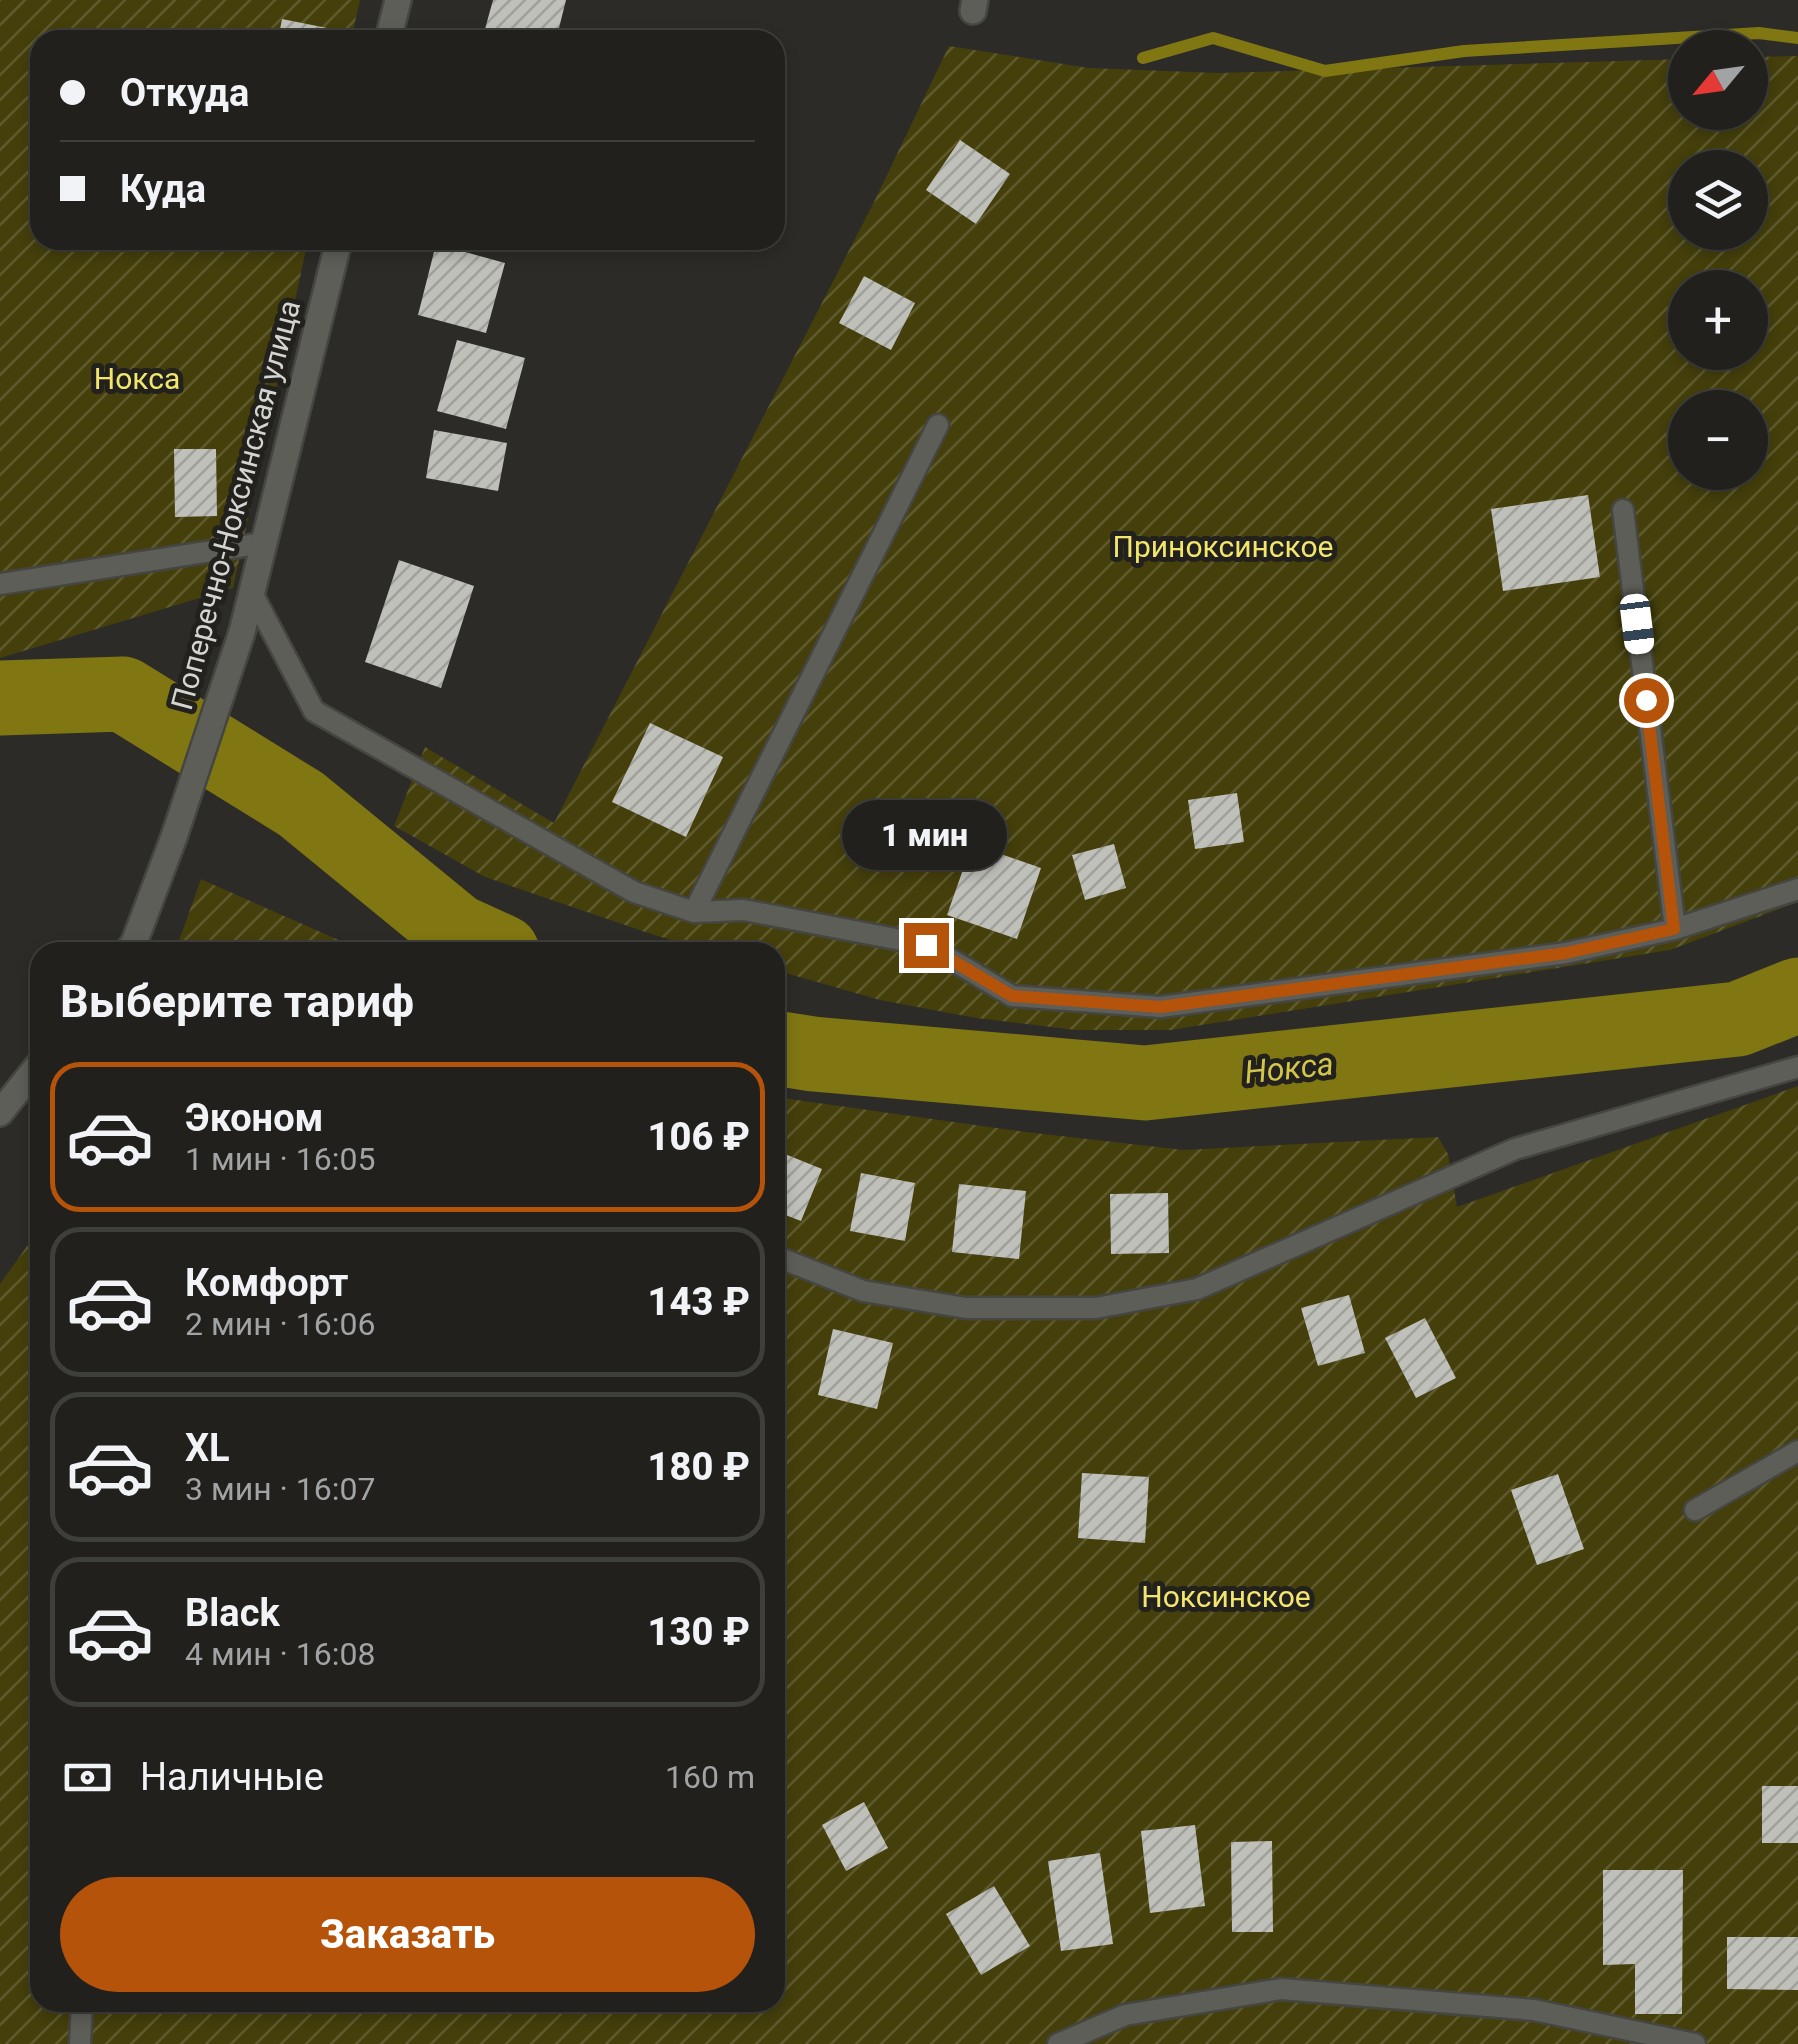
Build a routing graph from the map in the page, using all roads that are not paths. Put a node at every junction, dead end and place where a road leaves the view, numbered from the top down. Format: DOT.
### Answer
graph roads {
  1 [pos="398,0"];
  2 [pos="390,30"];
  3 [pos="337,250"];
  4 [pos="938,425"];
  5 [pos="1623,510"];
  6 [pos="264,543"];
  7 [pos="0,584"];
  8 [pos="252,593"];
  9 [pos="1798,889"];
  10 [pos="694,912"];
  11 [pos="1674,929"];
  12 [pos="137,942"];
  13 [pos="1798,1067"];
  14 [pos="30,1076"];
  15 [pos="0,1113"];
  16 [pos="785,1260"];
  17 [pos="1798,1452"];
  18 [pos="1695,1510"];
  19 [pos="82,2012"];
  20 [pos="80,2044"];
  21 [pos="1058,2044"];
  22 [pos="1695,2044"];
  1 -- 2 [label="street"];
  3 -- 6 [label="street, Поперечно-Ноксинская улица"];
  4 -- 10 [label="lane"];
  5 -- 11 [label="lane"];
  6 -- 7 [label="lane"];
  6 -- 8 [label="street, Поперечно-Ноксинская улица"];
  8 -- 10 [label="lane"];
  8 -- 12 [label="street, Поперечно-Ноксинская улица"];
  9 -- 11 [label="lane"];
  10 -- 11 [label="lane"];
  13 -- 16 [label="lane"];
  14 -- 15 [label="street"];
  17 -- 18 [label="lane"];
  19 -- 20 [label="lane"];
  21 -- 22 [label="lane"];
}
